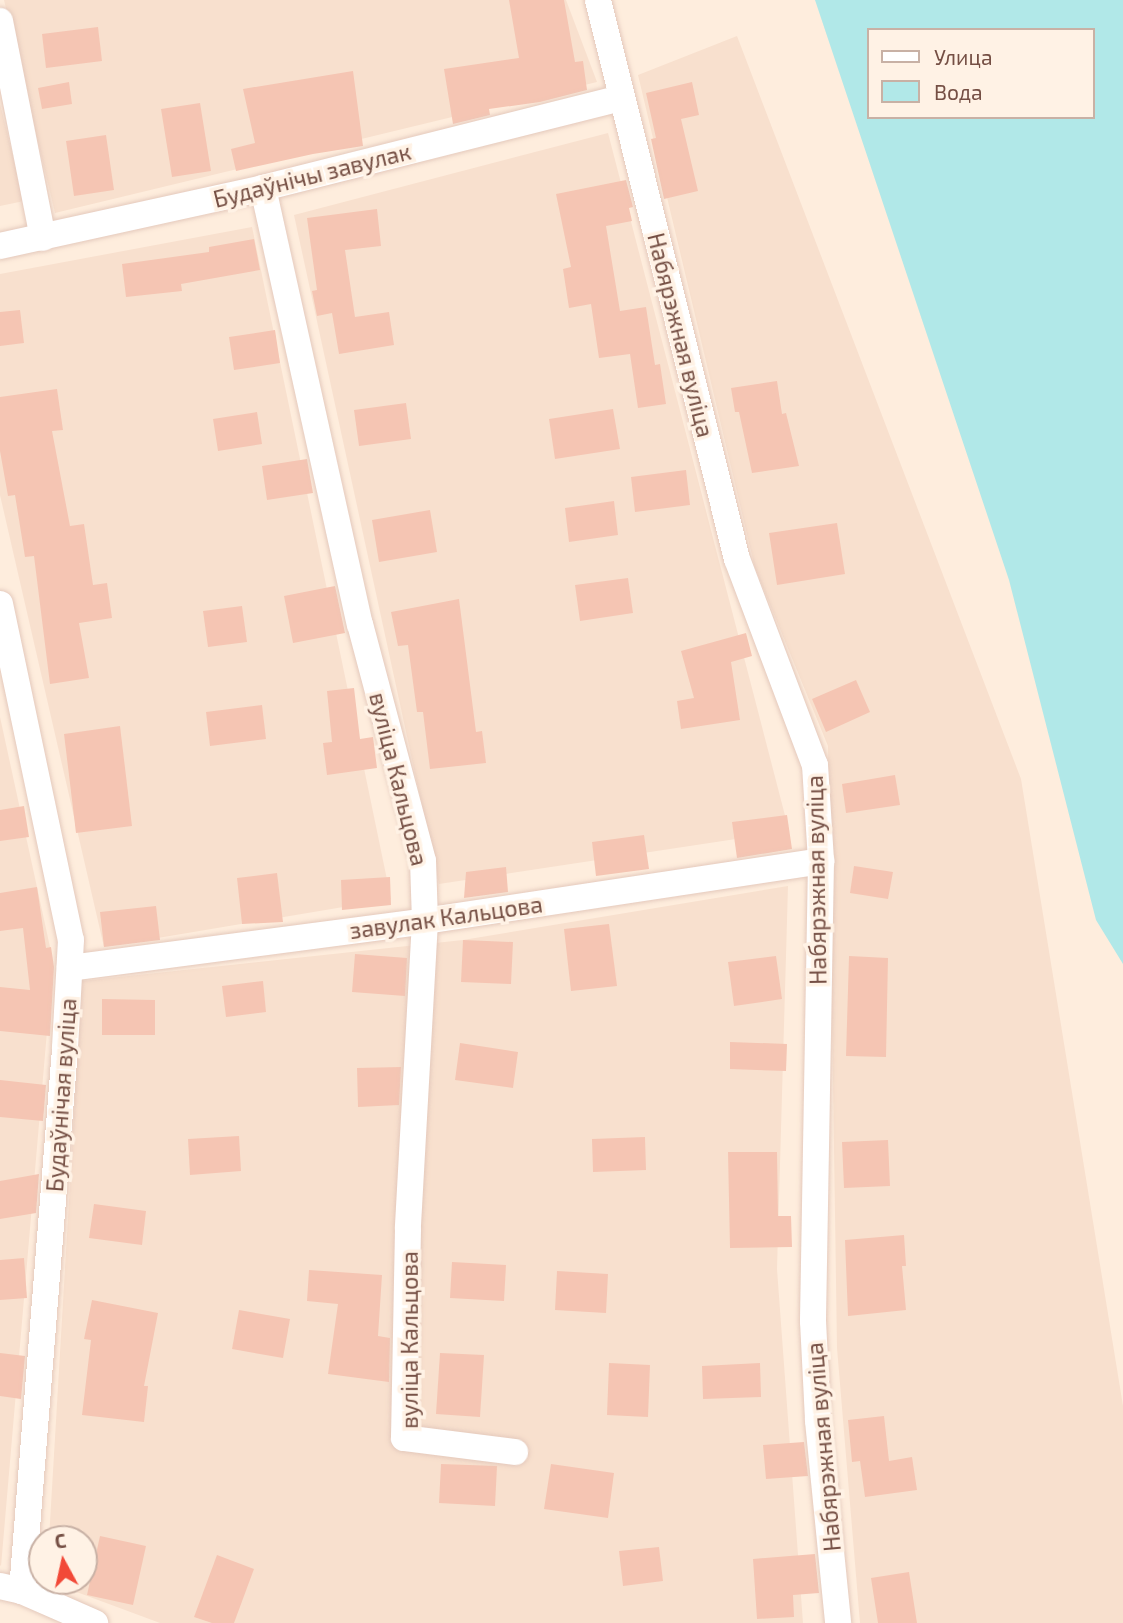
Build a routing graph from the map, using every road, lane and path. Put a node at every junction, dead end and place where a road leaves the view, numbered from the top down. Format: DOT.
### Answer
graph roads {
  1 [pos="598,0"];
  2 [pos="0,21"];
  3 [pos="622,98"];
  4 [pos="263,188"];
  5 [pos="43,238"];
  6 [pos="0,246"];
  7 [pos="0,604"];
  8 [pos="821,861"];
  9 [pos="425,921"];
  10 [pos="70,968"];
  11 [pos="515,1452"];
  12 [pos="11,1589"];
  13 [pos="95,1623"];
  14 [pos="838,1623"];
  1 -- 3 [label="street, Набярэжная вуліца"];
  2 -- 5 [label="street"];
  3 -- 4 [label="street, Будаўнічы завулак"];
  3 -- 8 [label="street, Набярэжная вуліца"];
  4 -- 5 [label="street, Будаўнічы завулак"];
  4 -- 9 [label="street, вуліца Кальцова"];
  5 -- 6 [label="street, Будаўнічы завулак"];
  7 -- 10 [label="street, Будаўнічая вуліца"];
  8 -- 9 [label="street, завулак Кальцова"];
  8 -- 14 [label="street, Набярэжная вуліца"];
  9 -- 10 [label="street, завулак Кальцова"];
  9 -- 11 [label="street, вуліца Кальцова"];
  10 -- 12 [label="street, Будаўнічая вуліца"];
  12 -- 13 [label="street"];
}
